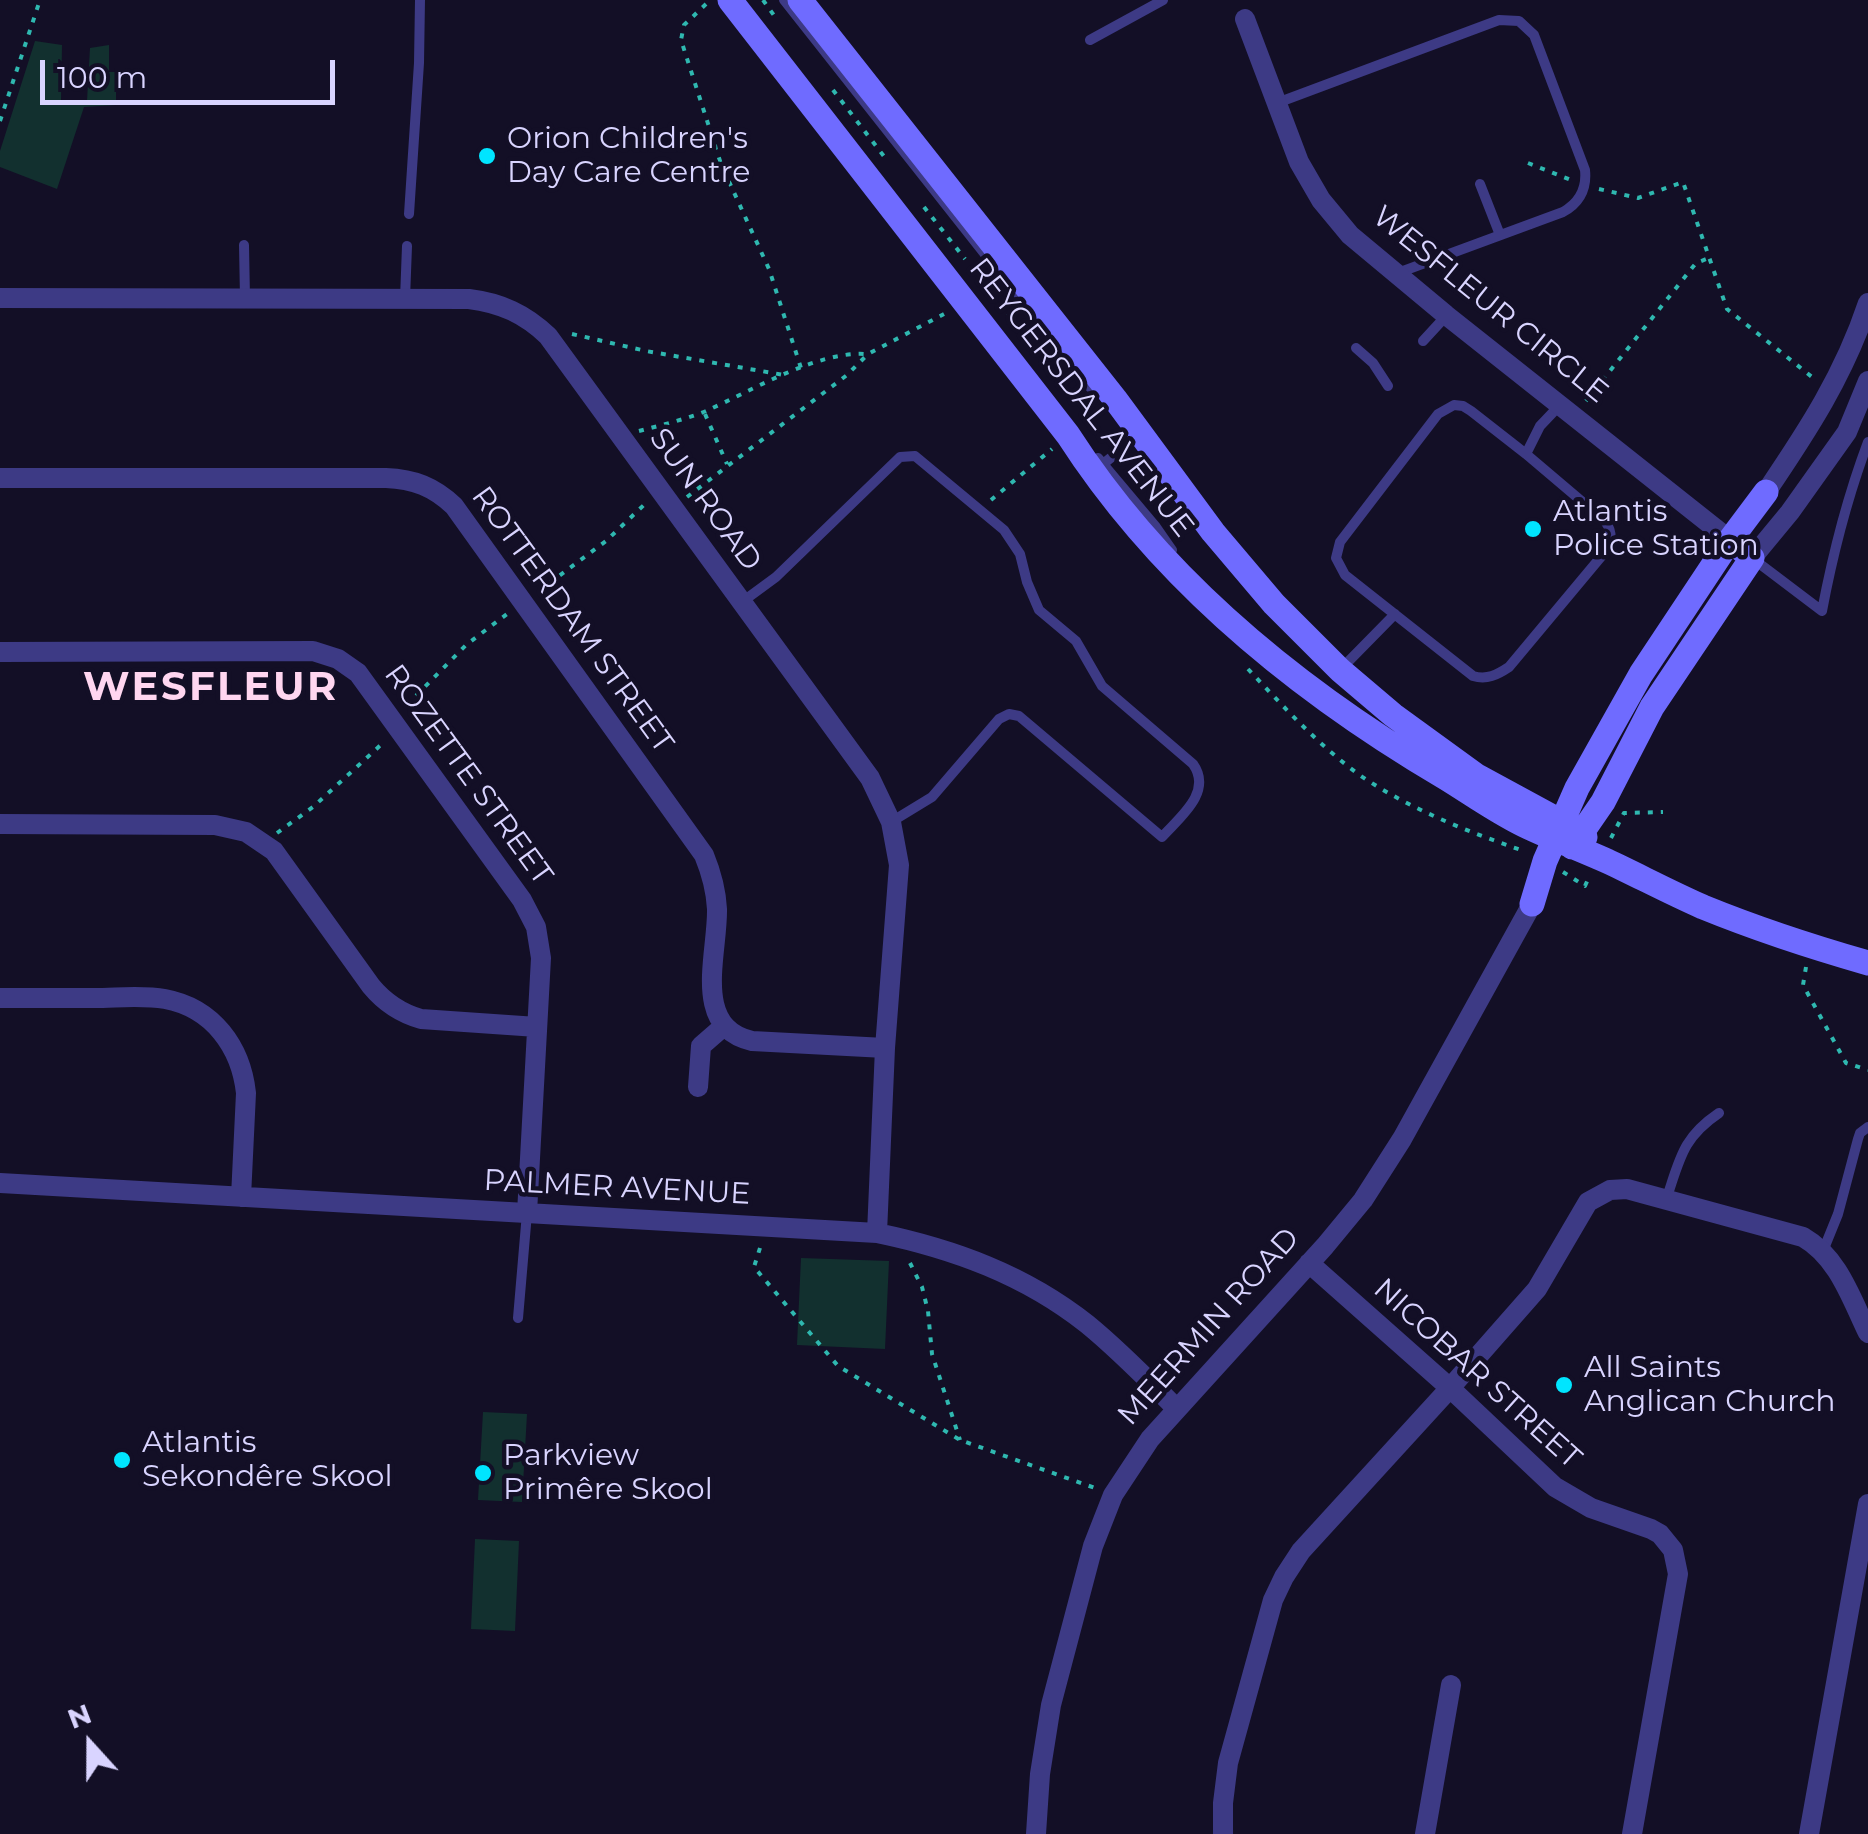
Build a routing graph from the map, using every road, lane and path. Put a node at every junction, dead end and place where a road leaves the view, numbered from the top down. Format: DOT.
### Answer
graph roads {
  1 [pos="40,0"];
  2 [pos="420,0"];
  3 [pos="741,0"];
  4 [pos="763,0"];
  5 [pos="784,0"];
  6 [pos="800,0"];
  7 [pos="1163,0"];
  8 [pos="718,2"];
  9 [pos="1241,6"];
  10 [pos="778,21"];
  11 [pos="1090,40"];
  12 [pos="832,90"];
  13 [pos="1276,104"];
  14 [pos="0,122"];
  15 [pos="886,159"];
  16 [pos="1528,163"];
  17 [pos="1480,184"];
  18 [pos="1585,185"];
  19 [pos="924,207"];
  20 [pos="409,214"];
  21 [pos="1500,235"];
  22 [pos="244,245"];
  23 [pos="407,246"];
  24 [pos="1710,257"];
  25 [pos="965,259"];
  26 [pos="1396,274"];
  27 [pos="0,298"];
  28 [pos="245,299"];
  29 [pos="405,299"];
  30 [pos="1000,303"];
  31 [pos="1868,303"];
  32 [pos="944,314"];
  33 [pos="1446,315"];
  34 [pos="574,334"];
  35 [pos="1424,341"];
  36 [pos="1033,346"];
  37 [pos="1356,348"];
  38 [pos="868,354"];
  39 [pos="1025,359"];
  40 [pos="801,368"];
  41 [pos="784,374"];
  42 [pos="1036,374"];
  43 [pos="1812,377"];
  44 [pos="1868,381"];
  45 [pos="1388,386"];
  46 [pos="1083,410"];
  47 [pos="1567,410"];
  48 [pos="704,412"];
  49 [pos="1090,418"];
  50 [pos="639,432"];
  51 [pos="1134,440"];
  52 [pos="1868,442"];
  53 [pos="1052,448"];
  54 [pos="1526,454"];
  55 [pos="727,464"];
  56 [pos="1103,464"];
  57 [pos="0,478"];
  58 [pos="1766,492"];
  59 [pos="686,497"];
  60 [pos="651,499"];
  61 [pos="980,510"];
  62 [pos="1214,532"];
  63 [pos="1730,540"];
  64 [pos="1752,558"];
  65 [pos="523,602"];
  66 [pos="742,602"];
  67 [pos="1208,602"];
  68 [pos="1394,614"];
  69 [pos="0,652"];
  70 [pos="1340,670"];
  71 [pos="393,720"];
  72 [pos="1663,812"];
  73 [pos="1624,813"];
  74 [pos="891,822"];
  75 [pos="0,824"];
  76 [pos="1568,835"];
  77 [pos="264,842"];
  78 [pos="1532,904"];
  79 [pos="1809,946"];
  80 [pos="1868,963"];
  81 [pos="0,998"];
  82 [pos="537,1026"];
  83 [pos="724,1026"];
  84 [pos="885,1048"];
  85 [pos="1868,1070"];
  86 [pos="698,1087"];
  87 [pos="1719,1113"];
  88 [pos="1868,1127"];
  89 [pos="0,1183"];
  90 [pos="241,1196"];
  91 [pos="1666,1200"];
  92 [pos="527,1213"];
  93 [pos="766,1227"];
  94 [pos="877,1233"];
  95 [pos="915,1241"];
  96 [pos="1823,1250"];
  97 [pos="1308,1263"];
  98 [pos="518,1318"];
  99 [pos="1868,1333"];
  100 [pos="1450,1388"];
  101 [pos="1177,1408"];
  102 [pos="960,1440"];
  103 [pos="1113,1495"];
  104 [pos="1868,1504"];
  105 [pos="1451,1686"];
  106 [pos="1036,1834"];
  107 [pos="1223,1834"];
  108 [pos="1425,1834"];
  109 [pos="1632,1834"];
  110 [pos="1808,1834"];
  1 -- 14 [label="path"];
  2 -- 20 [label="lane"];
  3 -- 39 [label="lane"];
  4 -- 10 [label="path"];
  5 -- 51 [label="lane"];
  6 -- 62 [label="main road, REYGERSDAL AVENUE"];
  7 -- 11 [label="lane"];
  8 -- 40 [label="path"];
  8 -- 67 [label="main road, REYGERSDAL AVENUE"];
  9 -- 13 [label="street, WESFLEUR CIRCLE"];
  12 -- 15 [label="path"];
  13 -- 18 [label="lane"];
  13 -- 26 [label="street, WESFLEUR CIRCLE"];
  16 -- 18 [label="path"];
  17 -- 21 [label="lane"];
  18 -- 21 [label="lane"];
  18 -- 24 [label="path"];
  19 -- 25 [label="path"];
  21 -- 26 [label="lane"];
  22 -- 28 [label="lane"];
  23 -- 29 [label="lane"];
  24 -- 43 [label="path"];
  24 -- 47 [label="path"];
  26 -- 33 [label="street, WESFLEUR CIRCLE"];
  27 -- 28 [label="street, SUN ROAD"];
  28 -- 29 [label="street, SUN ROAD"];
  29 -- 66 [label="street, SUN ROAD"];
  30 -- 36 [label="path"];
  31 -- 58 [label="street"];
  32 -- 38 [label="path"];
  33 -- 35 [label="lane"];
  33 -- 47 [label="street, WESFLEUR CIRCLE"];
  34 -- 41 [label="path"];
  37 -- 45 [label="lane"];
  38 -- 40 [label="path"];
  38 -- 55 [label="path"];
  40 -- 41 [label="path"];
  41 -- 48 [label="path"];
  42 -- 56 [label="lane"];
  44 -- 64 [label="street"];
  46 -- 49 [label="path"];
  47 -- 54 [label="lane"];
  47 -- 63 [label="street, WESFLEUR CIRCLE"];
  48 -- 50 [label="path"];
  48 -- 55 [label="path"];
  51 -- 56 [label="lane"];
  51 -- 62 [label="lane"];
  52 -- 64 [label="lane, WESFLEUR CIRCLE"];
  53 -- 61 [label="path"];
  54 -- 68 [label="lane"];
  54 -- 68 [label="lane"];
  55 -- 59 [label="path"];
  56 -- 67 [label="lane"];
  57 -- 65 [label="street, ROTTERDAM STREET"];
  58 -- 63 [label="main road"];
  60 -- 65 [label="path"];
  61 -- 66 [label="lane"];
  61 -- 74 [label="lane"];
  62 -- 70 [label="main road, REYGERSDAL AVENUE"];
  63 -- 64 [label="main road, WESFLEUR CIRCLE"];
  63 -- 76 [label="main road"];
  64 -- 76 [label="main road"];
  65 -- 71 [label="path"];
  65 -- 83 [label="street, ROTTERDAM STREET"];
  66 -- 74 [label="street, SUN ROAD"];
  67 -- 76 [label="main road, REYGERSDAL AVENUE"];
  68 -- 70 [label="lane"];
  69 -- 71 [label="street, ROZETTE STREET"];
  70 -- 76 [label="main road, REYGERSDAL AVENUE"];
  71 -- 77 [label="path"];
  71 -- 82 [label="street, ROZETTE STREET"];
  72 -- 73 [label="path"];
  74 -- 84 [label="street, SUN ROAD"];
  75 -- 77 [label="street"];
  76 -- 78 [label="main road, MEERMIN ROAD"];
  76 -- 79 [label="main road, REYGERSDAL AVENUE"];
  77 -- 82 [label="street"];
  78 -- 97 [label="street, MEERMIN ROAD"];
  79 -- 80 [label="main road, REYGERSDAL AVENUE"];
  79 -- 85 [label="path"];
  81 -- 90 [label="street"];
  82 -- 92 [label="street, ROZETTE STREET"];
  83 -- 84 [label="street"];
  83 -- 86 [label="street"];
  84 -- 94 [label="street, SUN ROAD"];
  87 -- 91 [label="lane"];
  88 -- 96 [label="lane"];
  89 -- 90 [label="street, PALMER AVENUE"];
  90 -- 92 [label="street, PALMER AVENUE"];
  91 -- 96 [label="street"];
  91 -- 100 [label="street"];
  92 -- 93 [label="street, PALMER AVENUE"];
  92 -- 98 [label="lane"];
  93 -- 94 [label="street, PALMER AVENUE"];
  93 -- 102 [label="path"];
  94 -- 95 [label="street, PALMER AVENUE"];
  95 -- 101 [label="street, PALMER AVENUE"];
  95 -- 102 [label="path"];
  96 -- 99 [label="street"];
  97 -- 100 [label="street, NICOBAR STREET"];
  97 -- 101 [label="street, MEERMIN ROAD"];
  100 -- 107 [label="street"];
  100 -- 109 [label="street, NICOBAR STREET"];
  101 -- 103 [label="street, MEERMIN ROAD"];
  102 -- 103 [label="path"];
  103 -- 106 [label="street, MEERMIN ROAD"];
  104 -- 110 [label="street"];
  105 -- 108 [label="street"];
}
